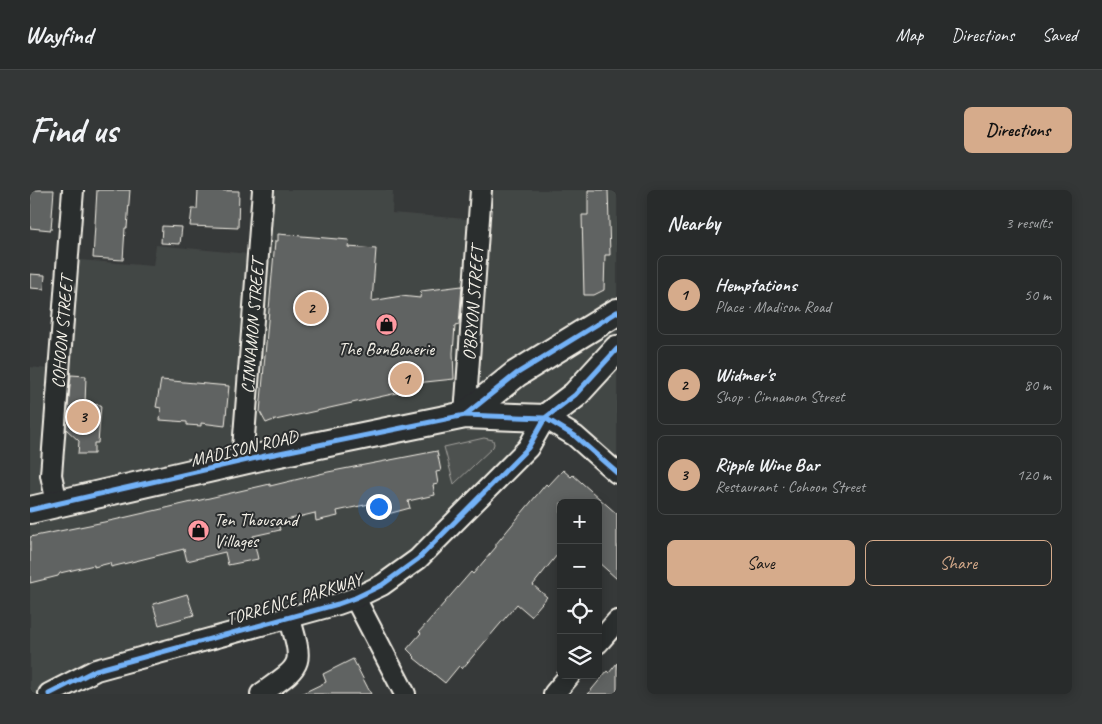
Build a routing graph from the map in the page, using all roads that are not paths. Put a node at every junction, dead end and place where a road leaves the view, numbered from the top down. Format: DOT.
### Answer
graph roads {
  1 [pos="73,190"];
  2 [pos="263,190"];
  3 [pos="481,190"];
  4 [pos="617,312"];
  5 [pos="617,349"];
  6 [pos="465,415"];
  7 [pos="545,418"];
  8 [pos="242,462"];
  9 [pos="617,473"];
  10 [pos="57,503"];
  11 [pos="30,510"];
  12 [pos="355,598"];
  13 [pos="289,616"];
  14 [pos="617,621"];
  15 [pos="602,638"];
  16 [pos="567,679"];
  17 [pos="48,694"];
  18 [pos="261,694"];
  19 [pos="405,694"];
  20 [pos="554,694"];
  1 -- 10 [label="street, COHOON STREET"];
  2 -- 8 [label="street, CINNAMON STREET"];
  3 -- 6 [label="street, O’BRYON STREET"];
  4 -- 6 [label="main road, MADISON ROAD"];
  5 -- 7 [label="main road"];
  6 -- 7 [label="main road, MADISON ROAD"];
  6 -- 8 [label="main road, MADISON ROAD"];
  7 -- 9 [label="street"];
  7 -- 12 [label="street, TORRENCE PARKWAY"];
  8 -- 10 [label="main road, MADISON ROAD"];
  10 -- 11 [label="main road, MADISON ROAD"];
  12 -- 13 [label="street, TORRENCE PARKWAY"];
  12 -- 19 [label="street"];
  13 -- 17 [label="street, TORRENCE PARKWAY"];
  13 -- 18 [label="street"];
  14 -- 15 [label="street"];
  16 -- 20 [label="street"];
}
